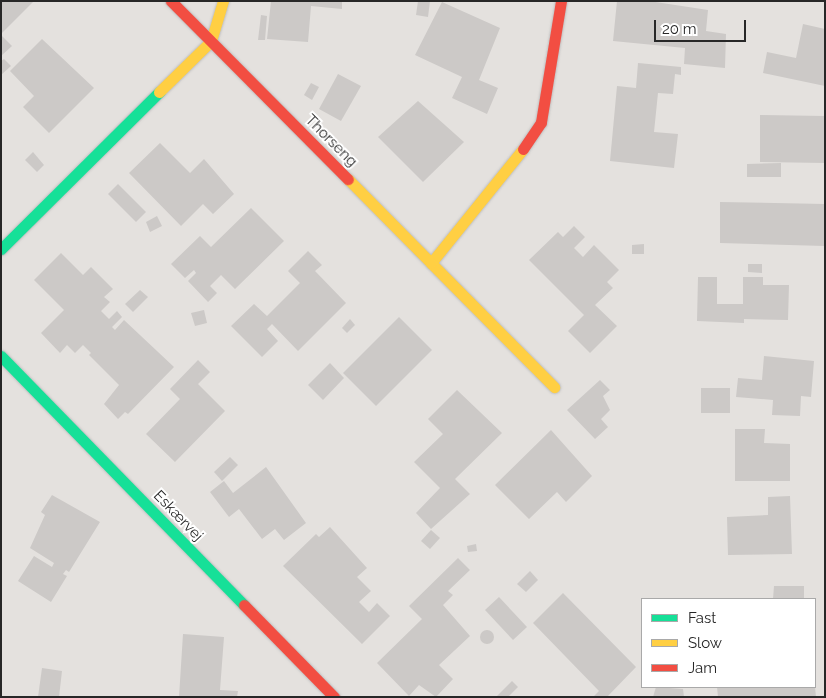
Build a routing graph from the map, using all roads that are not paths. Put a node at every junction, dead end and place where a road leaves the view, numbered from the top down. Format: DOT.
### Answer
graph roads {
  1 [pos="171,1"];
  2 [pos="223,1"];
  3 [pos="561,1"];
  4 [pos="211,41"];
  5 [pos="1,249"];
  6 [pos="431,263"];
  7 [pos="1,356"];
  8 [pos="554,388"];
  9 [pos="334,697"];
  1 -- 4 [label="street, Thorseng"];
  2 -- 4 [label="street"];
  3 -- 6 [label="street"];
  4 -- 5 [label="street"];
  4 -- 6 [label="street, Thorseng"];
  6 -- 8 [label="street, Thorseng"];
  7 -- 9 [label="street, Eskærvej"];
}
